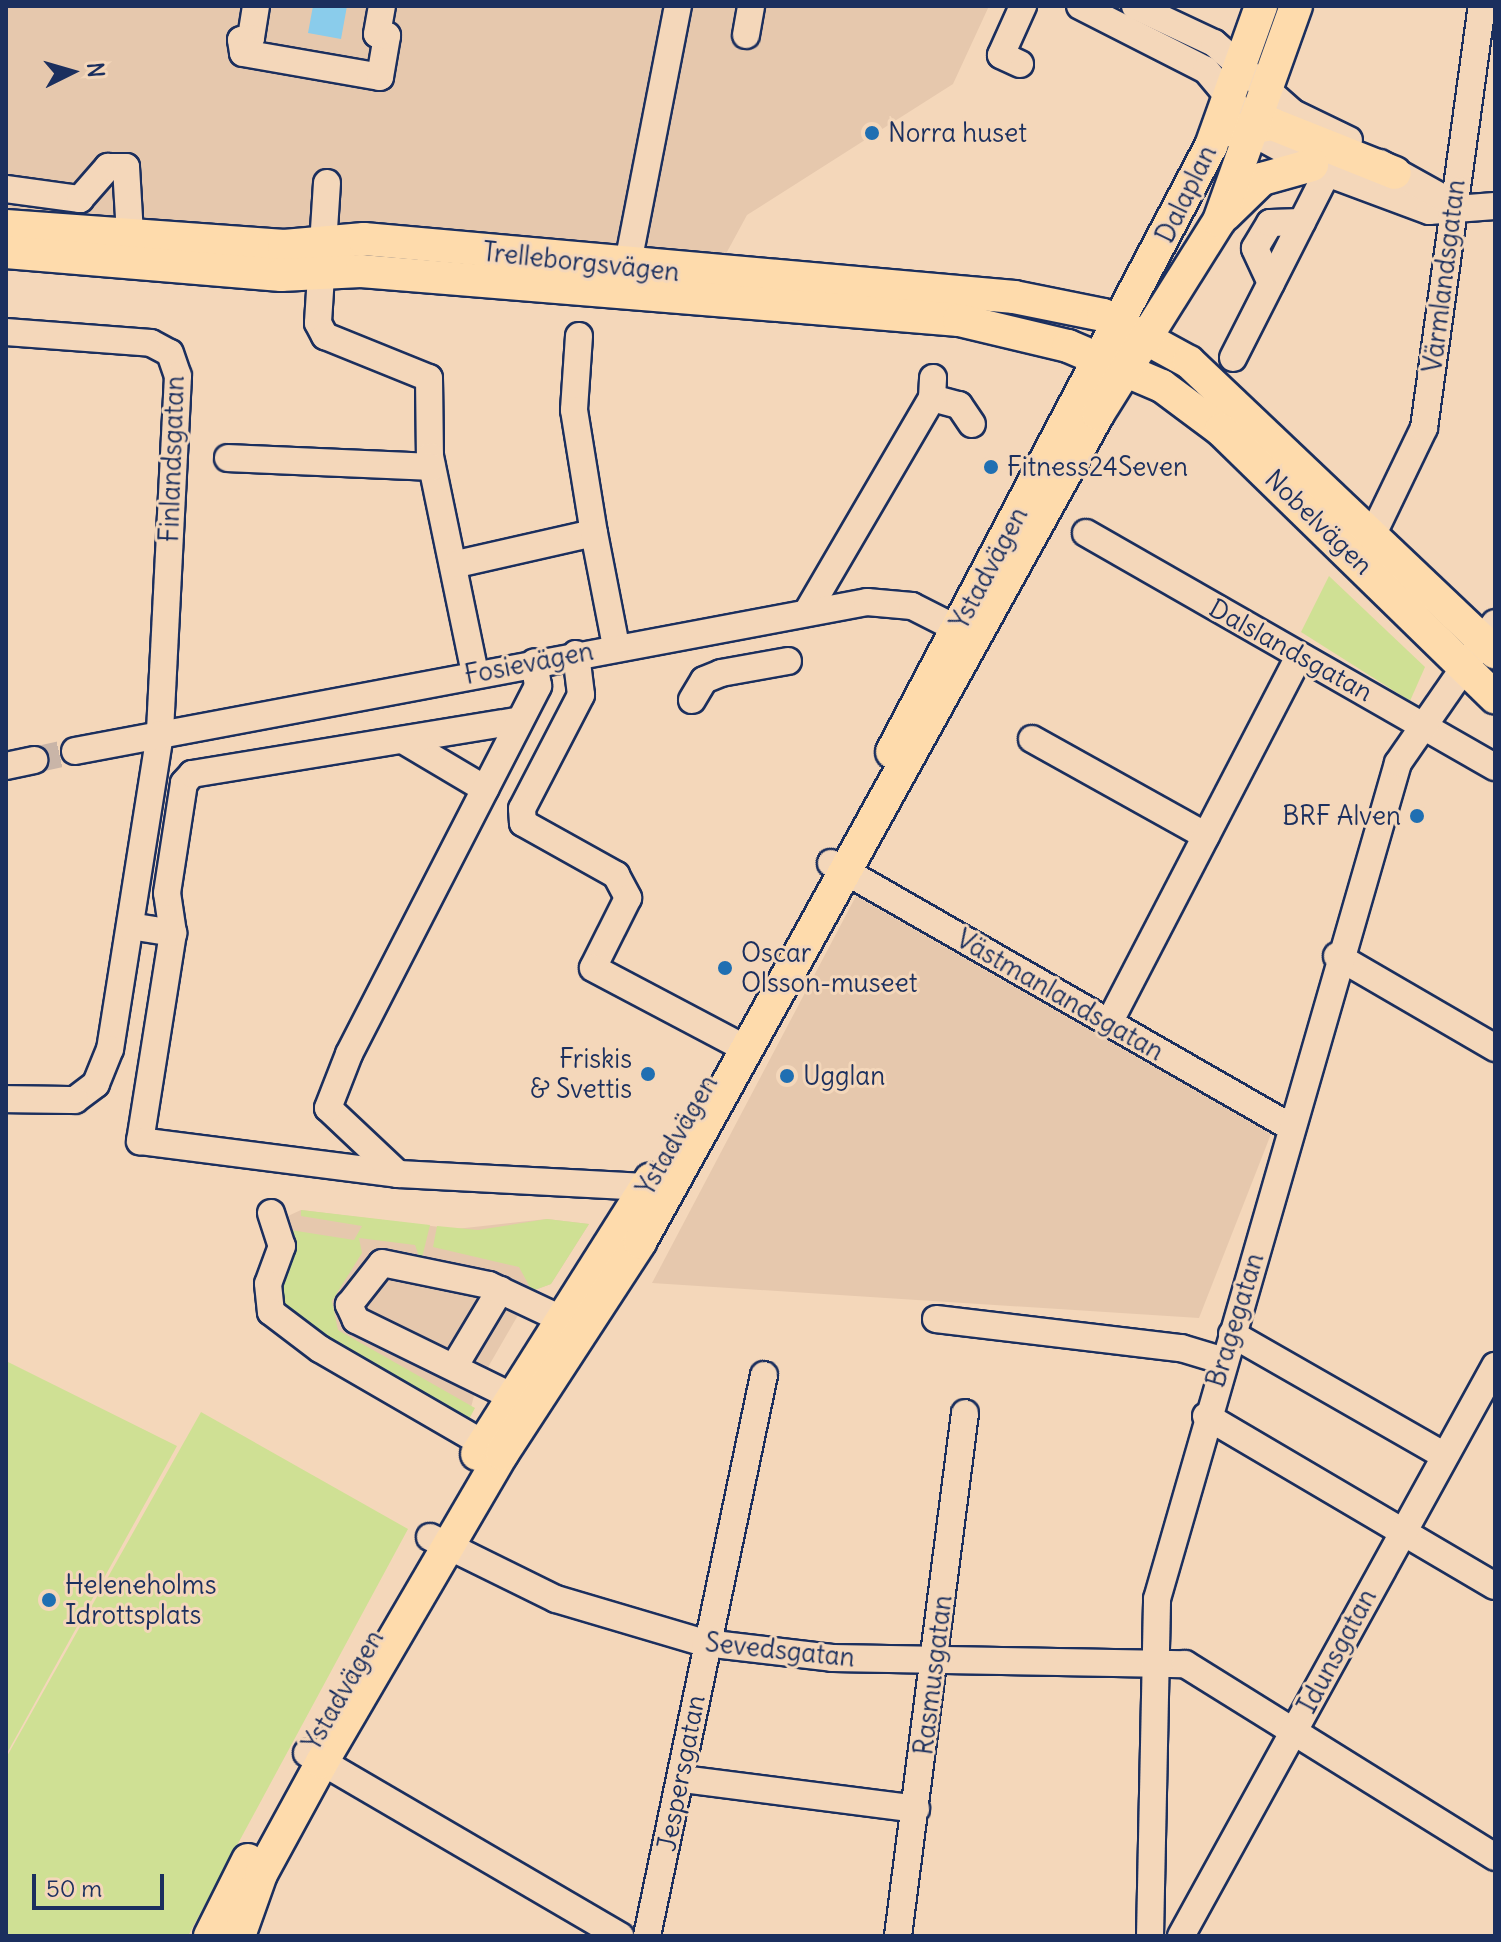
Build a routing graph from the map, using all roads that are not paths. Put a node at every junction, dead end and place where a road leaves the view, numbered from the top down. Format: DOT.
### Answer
graph roads {
  1 [pos="256,6"];
  2 [pos="382,6"];
  3 [pos="678,6"];
  4 [pos="751,6"];
  5 [pos="1023,6"];
  6 [pos="1080,6"];
  7 [pos="1135,6"];
  8 [pos="1261,6"];
  9 [pos="1277,6"];
  10 [pos="1296,6"];
  11 [pos="1482,6"];
  12 [pos="746,35"];
  13 [pos="1020,64"];
  14 [pos="1245,79"];
  15 [pos="1251,125"];
  16 [pos="1211,146"];
  17 [pos="1320,169"];
  18 [pos="1395,173"];
  19 [pos="327,183"];
  20 [pos="6,189"];
  21 [pos="62,196"];
  22 [pos="1454,204"];
  23 [pos="1495,206"];
  24 [pos="1219,221"];
  25 [pos="6,226"];
  26 [pos="55,229"];
  27 [pos="130,235"];
  28 [pos="6,252"];
  29 [pos="319,258"];
  30 [pos="627,268"];
  31 [pos="1136,329"];
  32 [pos="6,332"];
  33 [pos="579,336"];
  34 [pos="1233,358"];
  35 [pos="1115,363"];
  36 [pos="972,424"];
  37 [pos="228,458"];
  38 [pos="432,467"];
  39 [pos="594,533"];
  40 [pos="1086,533"];
  41 [pos="1372,536"];
  42 [pos="457,564"];
  43 [pos="807,612"];
  44 [pos="968,634"];
  45 [pos="1484,644"];
  46 [pos="616,646"];
  47 [pos="576,654"];
  48 [pos="1299,656"];
  49 [pos="788,661"];
  50 [pos="534,662"];
  51 [pos="475,674"];
  52 [pos="1495,697"];
  53 [pos="692,700"];
  54 [pos="520,720"];
  55 [pos="1426,724"];
  56 [pos="160,734"];
  57 [pos="1032,739"];
  58 [pos="406,742"];
  59 [pos="75,751"];
  60 [pos="34,760"];
  61 [pos="6,766"];
  62 [pos="1495,767"];
  63 [pos="485,789"];
  64 [pos="1206,836"];
  65 [pos="838,867"];
  66 [pos="130,926"];
  67 [pos="173,933"];
  68 [pos="1337,956"];
  69 [pos="1109,1023"];
  70 [pos="738,1045"];
  71 [pos="1495,1048"];
  72 [pos="6,1099"];
  73 [pos="1289,1126"];
  74 [pos="398,1174"];
  75 [pos="647,1187"];
  76 [pos="271,1213"];
  77 [pos="500,1290"];
  78 [pos="559,1318"];
  79 [pos="936,1319"];
  80 [pos="1232,1334"];
  81 [pos="1224,1361"];
  82 [pos="1495,1366"];
  83 [pos="454,1367"];
  84 [pos="764,1375"];
  85 [pos="511,1396"];
  86 [pos="965,1413"];
  87 [pos="1206,1416"];
  88 [pos="492,1449"];
  89 [pos="1443,1455"];
  90 [pos="1403,1529"];
  91 [pos="439,1542"];
  92 [pos="1495,1586"];
  93 [pos="705,1643"];
  94 [pos="935,1660"];
  95 [pos="1151,1660"];
  96 [pos="1294,1732"];
  97 [pos="314,1758"];
  98 [pos="683,1779"];
  99 [pos="916,1809"];
  100 [pos="1495,1857"];
  101 [pos="210,1936"];
  102 [pos="239,1936"];
  103 [pos="620,1936"];
  104 [pos="647,1936"];
  105 [pos="898,1936"];
  106 [pos="1150,1936"];
  107 [pos="1181,1936"];
  1 -- 2 [label="street"];
  3 -- 30 [label="street"];
  4 -- 12 [label="street"];
  5 -- 13 [label="street"];
  6 -- 14 [label="street"];
  7 -- 14 [label="street"];
  8 -- 14 [label="main road"];
  9 -- 14 [label="main road"];
  10 -- 14 [label="main road"];
  11 -- 22 [label="street, Värmlandsgatan"];
  14 -- 15 [label="main road, Dalaplan"];
  14 -- 16 [label="main road, Dalaplan"];
  14 -- 18 [label="street"];
  15 -- 16 [label="main road"];
  15 -- 17 [label="street"];
  15 -- 18 [label="main road"];
  15 -- 24 [label="main road, Dalaplan"];
  16 -- 31 [label="main road, Dalaplan"];
  17 -- 22 [label="street"];
  17 -- 24 [label="main road"];
  17 -- 34 [label="street"];
  18 -- 22 [label="street"];
  19 -- 29 [label="street"];
  20 -- 21 [label="street"];
  21 -- 26 [label="street"];
  21 -- 27 [label="street"];
  22 -- 23 [label="street"];
  22 -- 41 [label="street, Värmlandsgatan"];
  24 -- 31 [label="main road, Dalaplan"];
  25 -- 26 [label="main road, Trelleborgsvägen"];
  26 -- 27 [label="main road, Trelleborgsvägen"];
  27 -- 29 [label="main road, Trelleborgsvägen"];
  28 -- 29 [label="main road, Trelleborgsvägen"];
  29 -- 30 [label="main road, Trelleborgsvägen"];
  29 -- 35 [label="main road, Trelleborgsvägen"];
  29 -- 38 [label="street"];
  30 -- 31 [label="main road, Trelleborgsvägen"];
  31 -- 35 [label="main road, Ystadvägen"];
  31 -- 41 [label="main road, Nobelvägen"];
  32 -- 56 [label="street, Finlandsgatan"];
  33 -- 39 [label="street"];
  35 -- 44 [label="main road, Ystadvägen"];
  35 -- 45 [label="main road, Nobelvägen"];
  36 -- 43 [label="street"];
  37 -- 38 [label="street"];
  38 -- 42 [label="street"];
  39 -- 42 [label="street"];
  39 -- 46 [label="street"];
  40 -- 48 [label="street, Dalslandsgatan"];
  41 -- 45 [label="main road, Nobelvägen"];
  42 -- 51 [label="street"];
  43 -- 44 [label="street, Fosievägen"];
  43 -- 46 [label="street, Fosievägen"];
  44 -- 65 [label="main road, Ystadvägen"];
  45 -- 52 [label="main road, Nobelvägen"];
  45 -- 55 [label="street, Bragegatan"];
  46 -- 47 [label="street, Fosievägen"];
  47 -- 50 [label="street, Fosievägen"];
  47 -- 70 [label="street"];
  48 -- 55 [label="street, Dalslandsgatan"];
  48 -- 64 [label="street"];
  49 -- 53 [label="street"];
  50 -- 51 [label="street, Fosievägen"];
  50 -- 54 [label="street"];
  51 -- 56 [label="street, Fosievägen"];
  54 -- 58 [label="street"];
  54 -- 63 [label="street"];
  55 -- 62 [label="street, Dalslandsgatan"];
  55 -- 68 [label="street, Bragegatan"];
  56 -- 59 [label="street, Fosievägen"];
  56 -- 66 [label="street"];
  57 -- 64 [label="street"];
  58 -- 63 [label="street"];
  58 -- 67 [label="street"];
  60 -- 61 [label="street"];
  63 -- 74 [label="street"];
  64 -- 69 [label="street"];
  65 -- 69 [label="street, Västmanlandsgatan"];
  65 -- 70 [label="main road, Ystadvägen"];
  66 -- 67 [label="street"];
  66 -- 72 [label="street"];
  67 -- 74 [label="street"];
  68 -- 71 [label="street"];
  68 -- 73 [label="street, Bragegatan"];
  69 -- 73 [label="street, Västmanlandsgatan"];
  70 -- 75 [label="main road, Ystadvägen"];
  70 -- 88 [label="main road, Ystadvägen"];
  73 -- 80 [label="street, Bragegatan"];
  74 -- 75 [label="street"];
  75 -- 78 [label="main road, Ystadvägen"];
  76 -- 88 [label="street"];
  77 -- 78 [label="street"];
  77 -- 83 [label="street"];
  77 -- 83 [label="street"];
  78 -- 85 [label="main road, Ystadvägen"];
  79 -- 81 [label="street"];
  80 -- 81 [label="street, Bragegatan"];
  80 -- 89 [label="street"];
  81 -- 87 [label="street, Bragegatan"];
  82 -- 89 [label="street, Idunsgatan"];
  83 -- 85 [label="street"];
  84 -- 93 [label="street, Jespersgatan"];
  85 -- 88 [label="main road, Ystadvägen"];
  86 -- 94 [label="street, Rasmusgatan"];
  87 -- 90 [label="street"];
  87 -- 95 [label="street, Bragegatan"];
  88 -- 91 [label="main road, Ystadvägen"];
  89 -- 90 [label="street, Idunsgatan"];
  90 -- 92 [label="street"];
  90 -- 96 [label="street, Idunsgatan"];
  91 -- 93 [label="street, Sevedsgatan"];
  91 -- 97 [label="main road, Ystadvägen"];
  93 -- 94 [label="street, Sevedsgatan"];
  93 -- 98 [label="street, Jespersgatan"];
  94 -- 95 [label="street, Sevedsgatan"];
  94 -- 99 [label="street, Rasmusgatan"];
  95 -- 96 [label="street, Sevedsgatan"];
  95 -- 106 [label="street, Bragegatan"];
  96 -- 100 [label="street, Sevedsgatan"];
  96 -- 107 [label="street, Idunsgatan"];
  97 -- 101 [label="main road, Ystadvägen"];
  97 -- 102 [label="main road, Ystadvägen"];
  97 -- 103 [label="street"];
  98 -- 99 [label="street"];
  98 -- 104 [label="street, Jespersgatan"];
  99 -- 105 [label="street, Rasmusgatan"];
}
